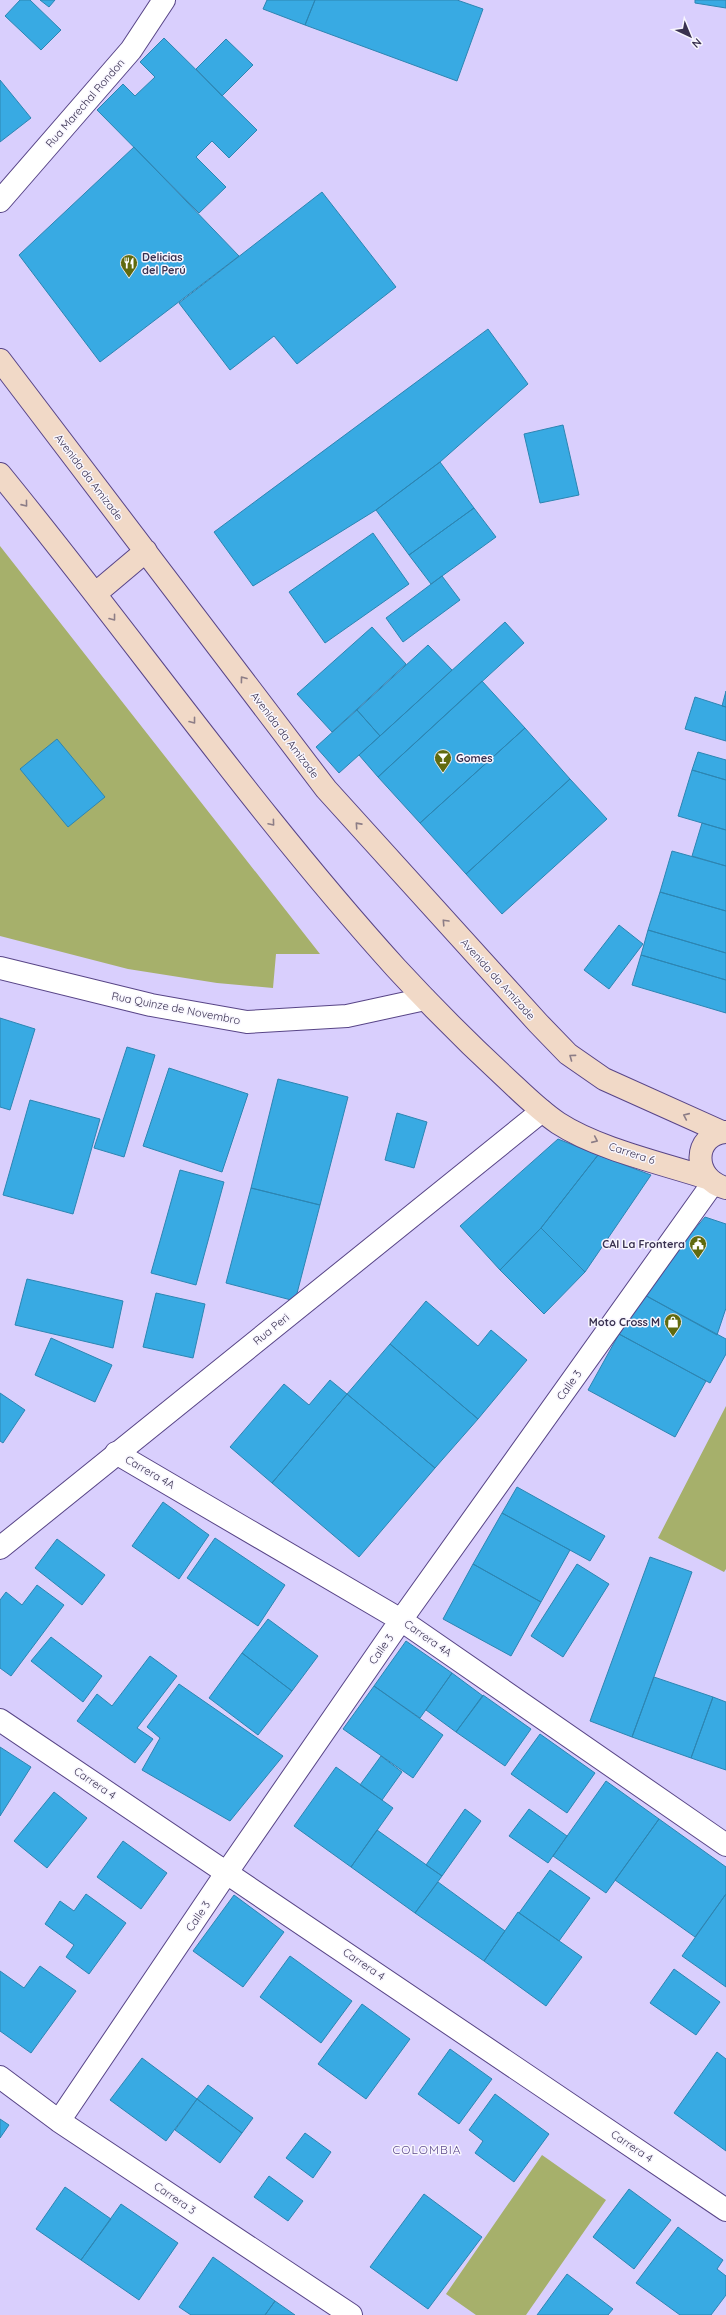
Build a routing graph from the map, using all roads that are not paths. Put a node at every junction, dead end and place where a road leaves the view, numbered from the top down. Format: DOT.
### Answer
graph roads {
  1 [pos="164,0"];
  2 [pos="0,201"];
  3 [pos="0,360"];
  4 [pos="0,474"];
  5 [pos="146,551"];
  6 [pos="95,594"];
  7 [pos="0,968"];
  8 [pos="425,999"];
  9 [pos="542,1111"];
  10 [pos="724,1132"];
  11 [pos="715,1183"];
  12 [pos="116,1452"];
  13 [pos="0,1548"];
  14 [pos="401,1620"];
  15 [pos="0,1720"];
  16 [pos="726,1844"];
  17 [pos="227,1872"];
  18 [pos="0,2078"];
  19 [pos="59,2121"];
  20 [pos="726,2210"];
  21 [pos="351,2315"];
  1 -- 2 [label="street, Rua Marechal Rondon"];
  3 -- 5 [label="main road, Avenida da Amizade"];
  4 -- 6 [label="main road, one-way"];
  5 -- 6 [label="main road"];
  10 -- 5 [label="main road, Avenida da Amizade, one-way"];
  6 -- 8 [label="main road, one-way"];
  7 -- 8 [label="street, Rua Quinze de Novembro"];
  8 -- 9 [label="main road"];
  9 -- 11 [label="main road, Carrera 6, one-way"];
  9 -- 12 [label="street, Rua Peri"];
  10 -- 11 [label="main road"];
  11 -- 14 [label="street, Calle 3"];
  12 -- 13 [label="street, Rua Peri"];
  12 -- 14 [label="street, Carrera 4A"];
  14 -- 16 [label="street, Carrera 4A"];
  14 -- 17 [label="street, Calle 3"];
  15 -- 17 [label="street, Carrera 4"];
  17 -- 19 [label="street, Calle 3"];
  17 -- 20 [label="street, Carrera 4"];
  18 -- 19 [label="street, Carrera 3"];
  19 -- 21 [label="street, Carrera 3"];
}
